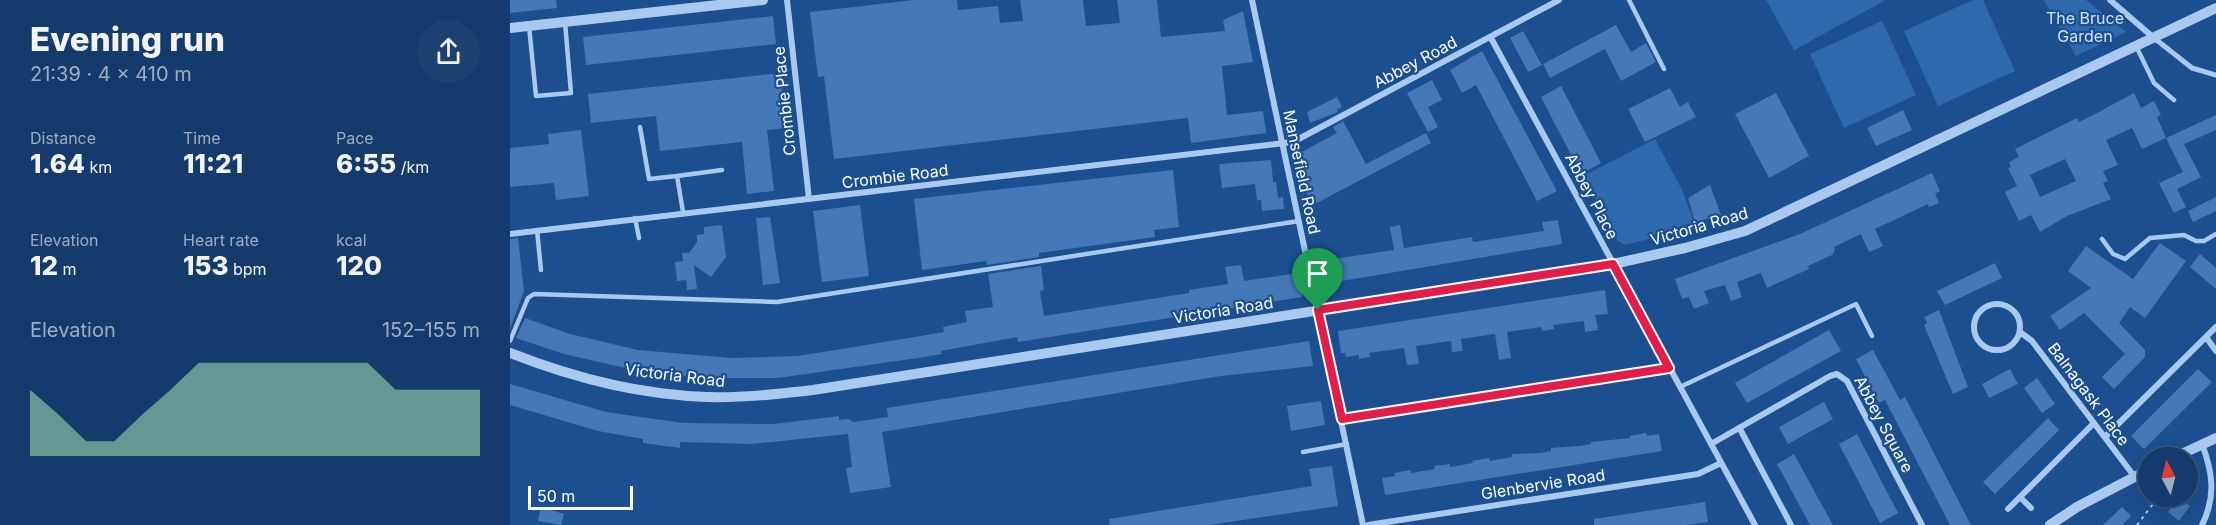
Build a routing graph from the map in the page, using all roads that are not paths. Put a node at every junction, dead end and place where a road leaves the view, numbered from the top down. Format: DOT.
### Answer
graph roads {
  1 [pos="763,0"];
  2 [pos="786,0"];
  3 [pos="1252,0"];
  4 [pos="1559,0"];
  5 [pos="1629,0"];
  6 [pos="2110,0"];
  7 [pos="2216,8"];
  8 [pos="565,22"];
  9 [pos="529,26"];
  10 [pos="510,28"];
  11 [pos="1491,38"];
  12 [pos="2154,38"];
  13 [pos="2136,46"];
  14 [pos="1664,69"];
  15 [pos="2216,75"];
  16 [pos="2174,100"];
  17 [pos="640,127"];
  18 [pos="1283,144"];
  19 [pos="722,170"];
  20 [pos="677,176"];
  21 [pos="809,199"];
  22 [pos="683,212"];
  23 [pos="635,218"];
  24 [pos="1299,221"];
  25 [pos="537,230"];
  26 [pos="510,234"];
  27 [pos="2216,234"];
  28 [pos="639,238"];
  29 [pos="2102,239"];
  30 [pos="1613,264"];
  31 [pos="541,270"];
  32 [pos="1318,310"];
  33 [pos="2216,327"];
  34 [pos="2020,332"];
  35 [pos="1872,336"];
  36 [pos="2206,338"];
  37 [pos="510,341"];
  38 [pos="2216,351"];
  39 [pos="510,353"];
  40 [pos="1669,368"];
  41 [pos="1680,387"];
  42 [pos="1342,419"];
  43 [pos="2093,424"];
  44 [pos="1740,429"];
  45 [pos="2105,437"];
  46 [pos="2216,438"];
  47 [pos="1347,444"];
  48 [pos="1711,444"];
  49 [pos="2202,444"];
  50 [pos="2196,447"];
  51 [pos="1303,452"];
  52 [pos="1721,463"];
  53 [pos="2138,474"];
  54 [pos="2134,476"];
  55 [pos="2020,497"];
  56 [pos="2031,508"];
  57 [pos="2008,509"];
  58 [pos="1363,525"];
  59 [pos="1368,525"];
  60 [pos="1755,525"];
  61 [pos="1791,525"];
  62 [pos="1922,525"];
  63 [pos="2050,525"];
  64 [pos="2202,525"];
  1 -- 8 [label="street"];
  2 -- 21 [label="street, Crombie Place"];
  3 -- 18 [label="street, Mansefield Road"];
  4 -- 11 [label="street, Abbey Road"];
  5 -- 14 [label="lane"];
  6 -- 12 [label="street"];
  7 -- 12 [label="street, Victoria Road"];
  8 -- 9 [label="street"];
  8 -- 9 [label="lane"];
  9 -- 10 [label="street"];
  11 -- 18 [label="street, Abbey Road"];
  11 -- 30 [label="street, Abbey Place"];
  12 -- 13 [label="street, Victoria Road"];
  12 -- 15 [label="street"];
  13 -- 16 [label="lane"];
  13 -- 30 [label="street, Victoria Road"];
  17 -- 20 [label="lane"];
  18 -- 21 [label="street, Crombie Road"];
  18 -- 24 [label="street, Mansefield Road"];
  19 -- 20 [label="lane"];
  20 -- 22 [label="lane"];
  21 -- 22 [label="street, Crombie Road"];
  22 -- 23 [label="street, Crombie Road"];
  23 -- 25 [label="street, Crombie Road"];
  23 -- 28 [label="lane"];
  24 -- 32 [label="street, Mansefield Road"];
  24 -- 37 [label="lane"];
  25 -- 26 [label="street, Crombie Road"];
  25 -- 31 [label="lane"];
  27 -- 29 [label="lane"];
  30 -- 32 [label="street, Victoria Road"];
  30 -- 40 [label="street, Abbey Place"];
  32 -- 39 [label="street, Victoria Road"];
  32 -- 42 [label="street, Mansefield Road"];
  33 -- 36 [label="street"];
  34 -- 34 [label="street, Balnagask Place"];
  34 -- 43 [label="street, Balnagask Place"];
  35 -- 41 [label="lane"];
  36 -- 38 [label="street"];
  36 -- 45 [label="street"];
  40 -- 41 [label="street, Abbey Place"];
  40 -- 42 [label="lane"];
  41 -- 48 [label="street, Abbey Place"];
  42 -- 47 [label="street, Mansefield Road"];
  43 -- 45 [label="street, Balnagask Place"];
  43 -- 55 [label="street"];
  44 -- 48 [label="street, Abbey Square"];
  44 -- 61 [label="street"];
  44 -- 62 [label="street, Abbey Square"];
  45 -- 54 [label="street, Balnagask Place"];
  46 -- 49 [label="street"];
  47 -- 51 [label="lane"];
  47 -- 58 [label="street, Mansefield Road"];
  48 -- 52 [label="street, Abbey Place"];
  49 -- 50 [label="street"];
  49 -- 64 [label="street"];
  52 -- 59 [label="street, Glenbervie Road"];
  52 -- 60 [label="street, Abbey Place"];
  53 -- 54 [label="street"];
  54 -- 63 [label="street"];
  55 -- 56 [label="street"];
  55 -- 57 [label="street"];
}
